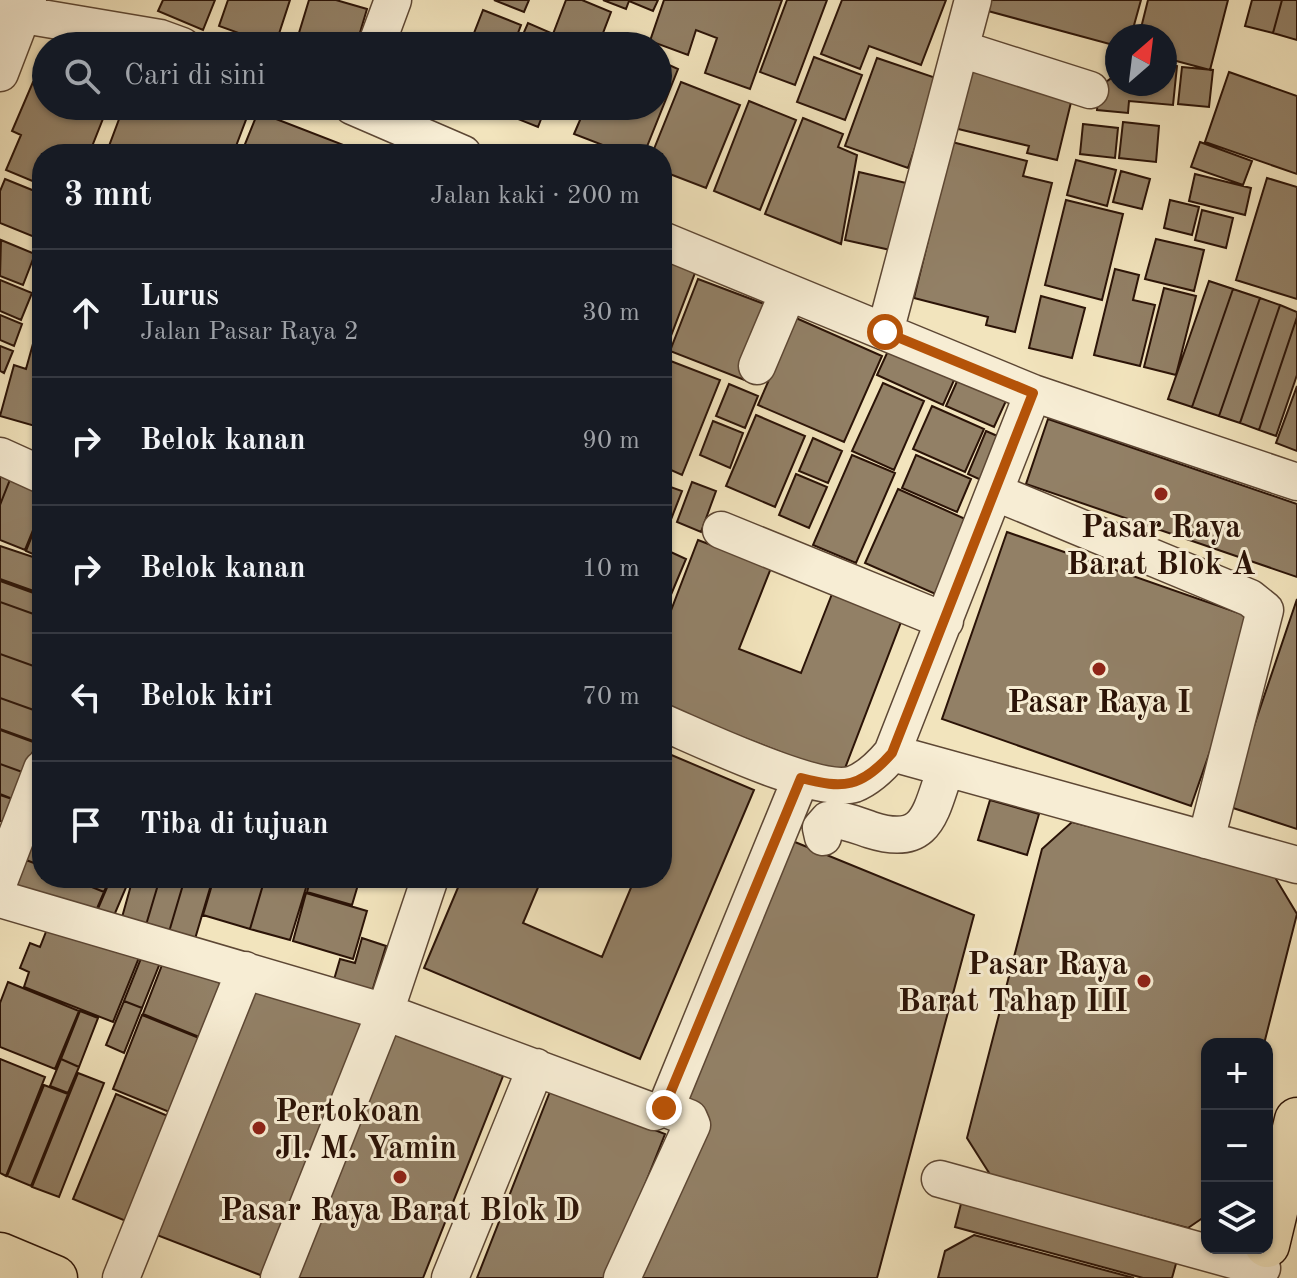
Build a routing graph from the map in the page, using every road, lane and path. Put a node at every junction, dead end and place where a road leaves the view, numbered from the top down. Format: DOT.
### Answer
graph roads {
  1 [pos="393,0"];
  2 [pos="973,0"];
  3 [pos="17,8"];
  4 [pos="131,32"];
  5 [pos="381,32"];
  6 [pos="961,49"];
  7 [pos="0,73"];
  8 [pos="1090,90"];
  9 [pos="386,120"];
  10 [pos="440,144"];
  11 [pos="672,244"];
  12 [pos="787,295"];
  13 [pos="885,332"];
  14 [pos="757,366"];
  15 [pos="1033,393"];
  16 [pos="0,456"];
  17 [pos="32,470"];
  18 [pos="1297,482"];
  19 [pos="997,493"];
  20 [pos="721,530"];
  21 [pos="945,621"];
  22 [pos="672,726"];
  23 [pos="892,753"];
  24 [pos="946,768"];
  25 [pos="801,778"];
  26 [pos="32,795"];
  27 [pos="823,837"];
  28 [pos="1206,840"];
  29 [pos="1297,865"];
  30 [pos="0,879"];
  31 [pos="427,888"];
  32 [pos="0,899"];
  33 [pos="245,970"];
  34 [pos="385,1012"];
  35 [pos="536,1067"];
  36 [pos="664,1108"];
  37 [pos="1297,1120"];
  38 [pos="940,1179"];
  39 [pos="0,1255"];
  40 [pos="1264,1260"];
  41 [pos="55,1278"];
  42 [pos="121,1278"];
  43 [pos="279,1278"];
  44 [pos="450,1278"];
  45 [pos="622,1278"];
  1 -- 5 [label="street"];
  2 -- 6 [label="street"];
  3 -- 4 [label="street"];
  3 -- 7 [label="street"];
  6 -- 8 [label="street"];
  6 -- 13 [label="street"];
  9 -- 10 [label="street"];
  11 -- 12 [label="street"];
  12 -- 13 [label="street"];
  12 -- 14 [label="street"];
  13 -- 15 [label="street"];
  15 -- 18 [label="street"];
  15 -- 19 [label="street"];
  16 -- 17 [label="street"];
  19 -- 21 [label="street"];
  19 -- 28 [label="street"];
  20 -- 21 [label="street"];
  21 -- 23 [label="street"];
  22 -- 25 [label="street"];
  23 -- 24 [label="street"];
  23 -- 25 [label="street"];
  24 -- 27 [label="street"];
  24 -- 28 [label="street"];
  25 -- 36 [label="street"];
  26 -- 30 [label="street"];
  28 -- 29 [label="street"];
  31 -- 34 [label="street"];
  32 -- 33 [label="street"];
  33 -- 34 [label="street"];
  33 -- 42 [label="street"];
  34 -- 35 [label="street"];
  34 -- 43 [label="street"];
  35 -- 36 [label="street"];
  35 -- 44 [label="street"];
  36 -- 45 [label="street"];
  37 -- 40 [label="main road"];
  38 -- 40 [label="street"];
  39 -- 41 [label="main road"];
}
